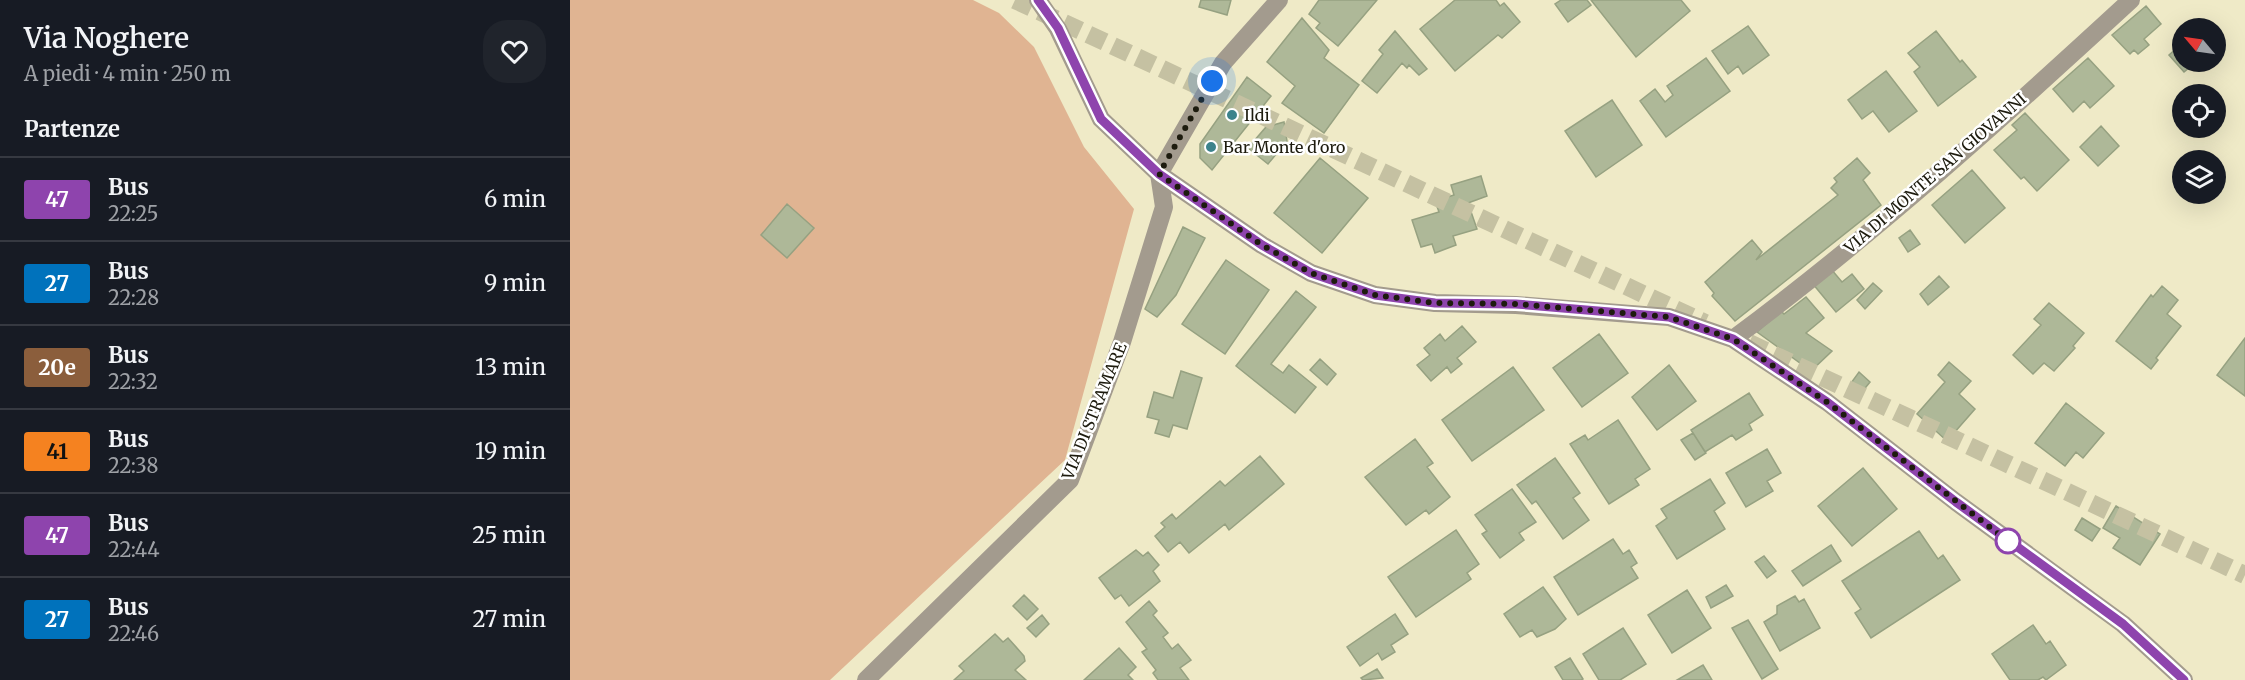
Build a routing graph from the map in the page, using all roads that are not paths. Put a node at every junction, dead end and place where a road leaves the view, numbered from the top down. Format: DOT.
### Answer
graph roads {
  1 [pos="1038,0"];
  2 [pos="1279,0"];
  3 [pos="2131,0"];
  4 [pos="1159,174"];
  5 [pos="1733,339"];
  6 [pos="866,680"];
  7 [pos="2184,680"];
  1 -- 4 [label="street"];
  2 -- 4 [label="street"];
  3 -- 5 [label="street, VIA DI MONTE SAN GIOVANNI"];
  4 -- 5 [label="street"];
  4 -- 6 [label="street, VIA DI STRAMARE"];
  5 -- 7 [label="street"];
}
